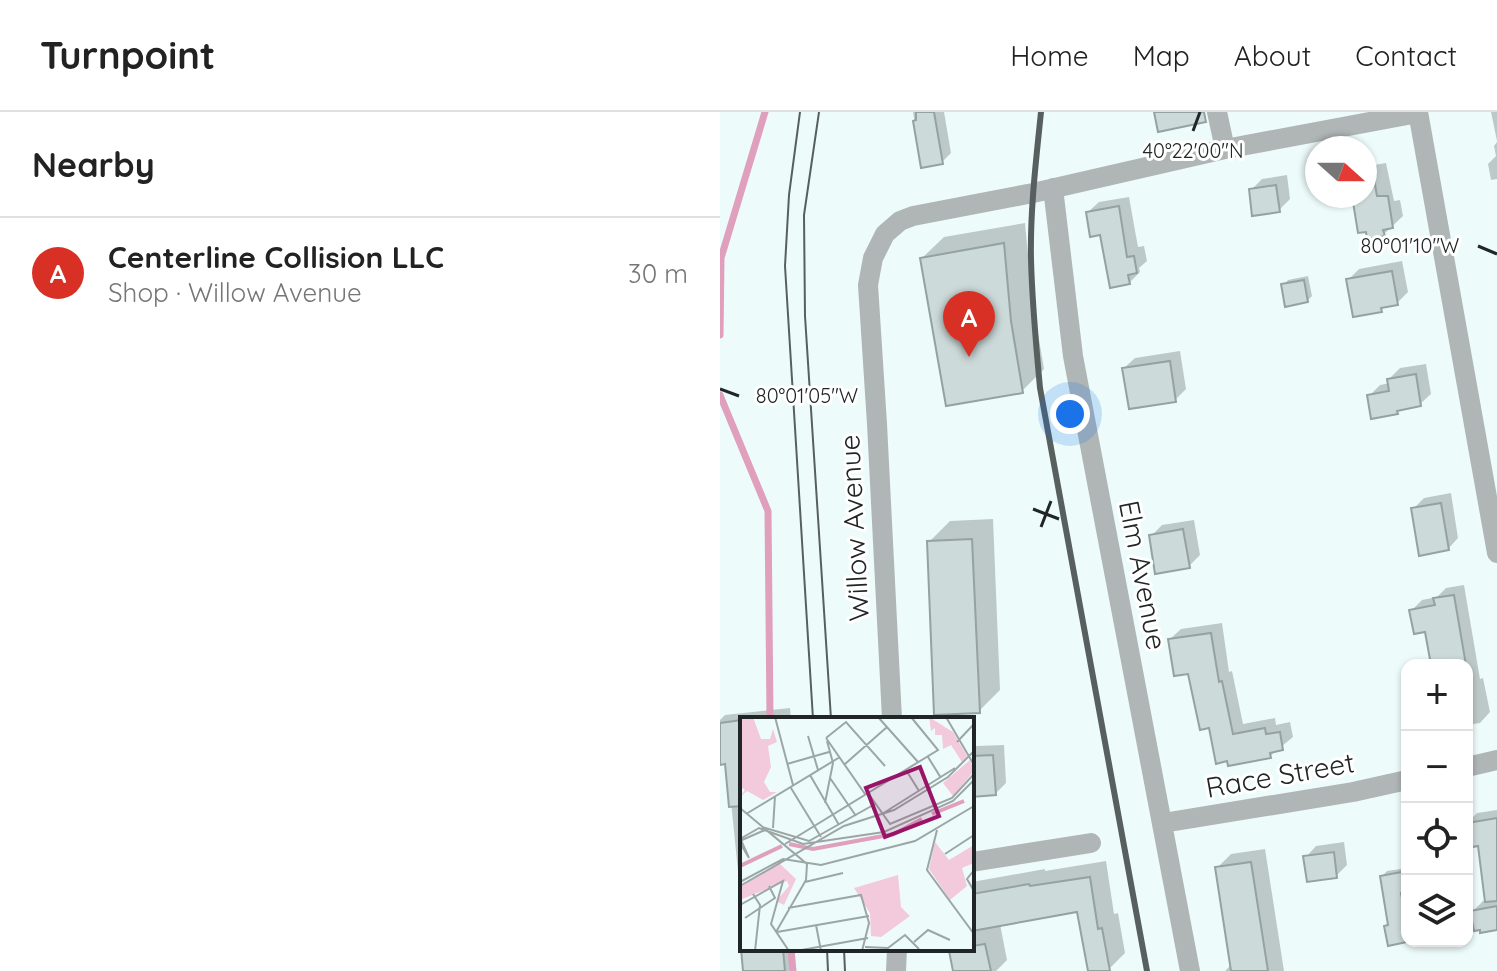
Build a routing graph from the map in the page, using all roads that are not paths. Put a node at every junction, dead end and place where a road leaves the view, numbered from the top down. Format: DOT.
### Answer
graph roads {
  1 [pos="1217,112"];
  2 [pos="1418,113"];
  3 [pos="1225,149"];
  4 [pos="1053,188"];
  5 [pos="1497,553"];
  6 [pos="892,717"];
  7 [pos="1497,760"];
  8 [pos="1473,766"];
  9 [pos="1401,781"];
  10 [pos="1163,823"];
  11 [pos="1091,843"];
  12 [pos="974,862"];
  13 [pos="897,951"];
  14 [pos="896,971"];
  15 [pos="1190,971"];
  1 -- 3 [label="street"];
  2 -- 3 [label="street, Willow Avenue"];
  2 -- 5 [label="street"];
  3 -- 4 [label="street, Willow Avenue"];
  4 -- 6 [label="street, Willow Avenue"];
  4 -- 10 [label="street, Elm Avenue"];
  7 -- 8 [label="street"];
  9 -- 10 [label="street, Race Street"];
  10 -- 15 [label="street, Elm Avenue"];
  11 -- 12 [label="street"];
  13 -- 14 [label="street"];
}
